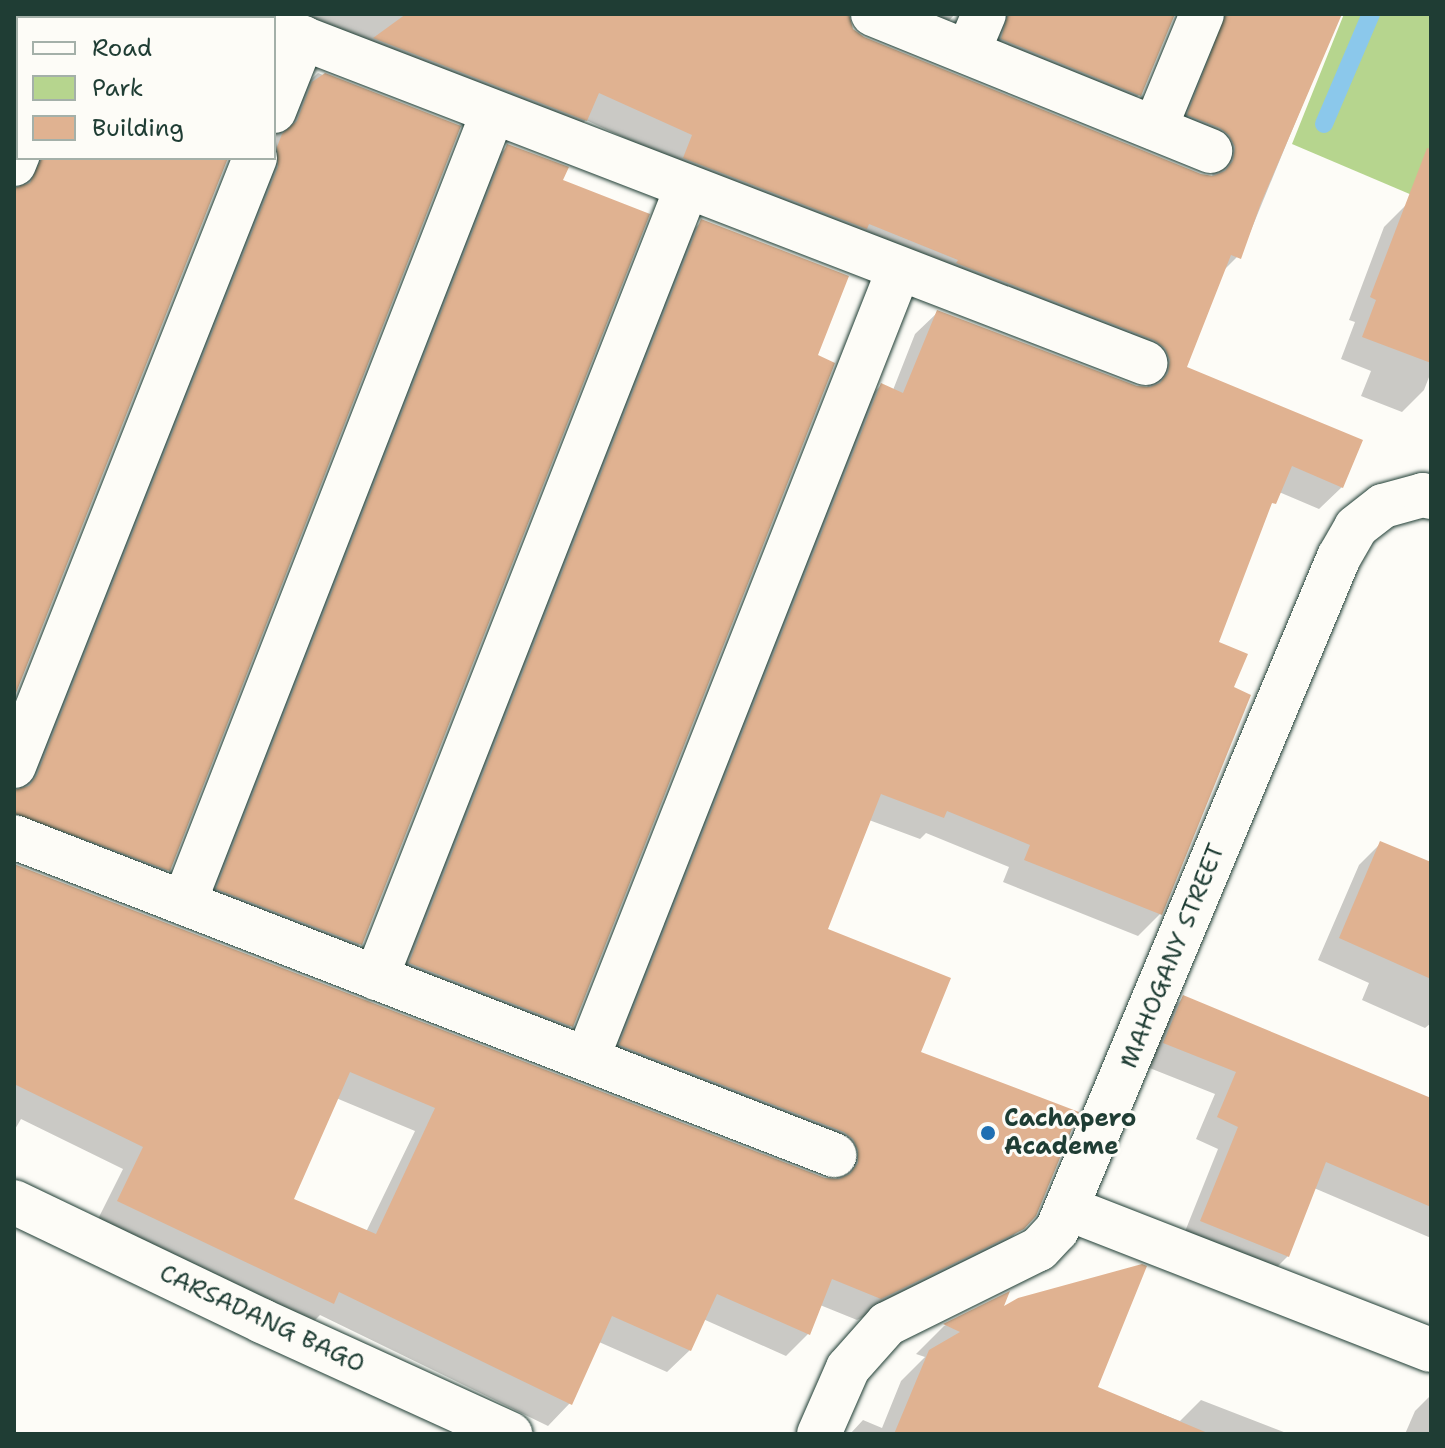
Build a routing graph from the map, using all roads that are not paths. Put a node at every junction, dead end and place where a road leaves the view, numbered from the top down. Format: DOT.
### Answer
graph roads {
  1 [pos="873,14"];
  2 [pos="1202,14"];
  3 [pos="288,33"];
  4 [pos="976,33"];
  5 [pos="276,100"];
  6 [pos="493,112"];
  7 [pos="1155,128"];
  8 [pos="1210,151"];
  9 [pos="254,160"];
  10 [pos="687,187"];
  11 [pos="899,269"];
  12 [pos="1145,363"];
  13 [pos="1431,497"];
  14 [pos="14,766"];
  15 [pos="14,837"];
  16 [pos="184,903"];
  17 [pos="376,978"];
  18 [pos="587,1059"];
  19 [pos="834,1155"];
  20 [pos="14,1202"];
  21 [pos="1069,1209"];
  22 [pos="1431,1350"];
  23 [pos="510,1434"];
  24 [pos="819,1434"];
  1 -- 4 [label="street"];
  2 -- 7 [label="street"];
  3 -- 5 [label="street"];
  3 -- 6 [label="street"];
  4 -- 7 [label="street"];
  6 -- 10 [label="street"];
  6 -- 16 [label="street"];
  7 -- 8 [label="street"];
  9 -- 14 [label="street"];
  10 -- 11 [label="street"];
  10 -- 17 [label="street"];
  11 -- 12 [label="street"];
  11 -- 18 [label="street"];
  13 -- 21 [label="street, MAHOGANY STREET"];
  15 -- 16 [label="street"];
  16 -- 17 [label="street"];
  17 -- 18 [label="street"];
  18 -- 19 [label="street"];
  20 -- 23 [label="street, CARSADANG BAGO"];
  21 -- 22 [label="street"];
  21 -- 24 [label="street, MAHOGANY STREET"];
}
